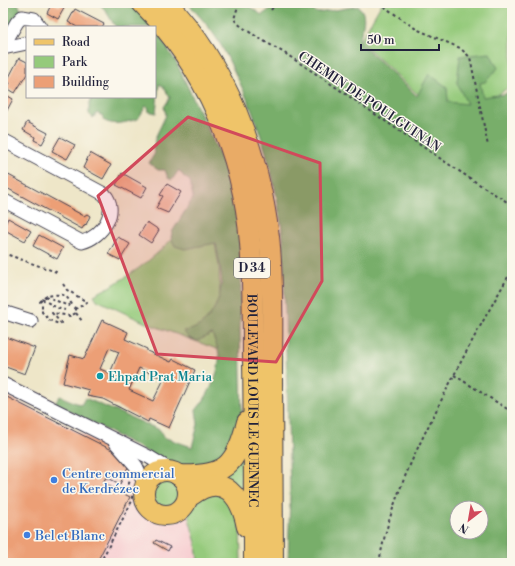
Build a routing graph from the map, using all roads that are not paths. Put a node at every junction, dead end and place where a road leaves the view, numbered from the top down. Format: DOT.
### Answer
graph roads {
  1 [pos="142,3"];
  2 [pos="168,3"];
  3 [pos="39,26"];
  4 [pos="26,43"];
  5 [pos="3,47"];
  6 [pos="3,140"];
  7 [pos="3,200"];
  8 [pos="3,312"];
  9 [pos="31,321"];
  10 [pos="3,384"];
  11 [pos="254,394"];
  12 [pos="113,440"];
  13 [pos="176,474"];
  14 [pos="142,478"];
  15 [pos="186,500"];
  16 [pos="260,562"];
  1 -- 11 [label="main road, BOULEVARD LOUIS LE GUENNEC / D 34"];
  2 -- 16 [label="main road, BOULEVARD LOUIS LE GUENNEC / D 34"];
  3 -- 5 [label="street"];
  4 -- 5 [label="street"];
  6 -- 7 [label="street"];
  8 -- 9 [label="street"];
  10 -- 12 [label="street"];
  11 -- 13 [label="main road"];
  11 -- 16 [label="main road, BOULEVARD LOUIS LE GUENNEC / D 34"];
  12 -- 13 [label="street"];
  12 -- 14 [label="street"];
  13 -- 14 [label="main road"];
  13 -- 15 [label="main road"];
  14 -- 15 [label="main road"];
  15 -- 16 [label="main road"];
}
